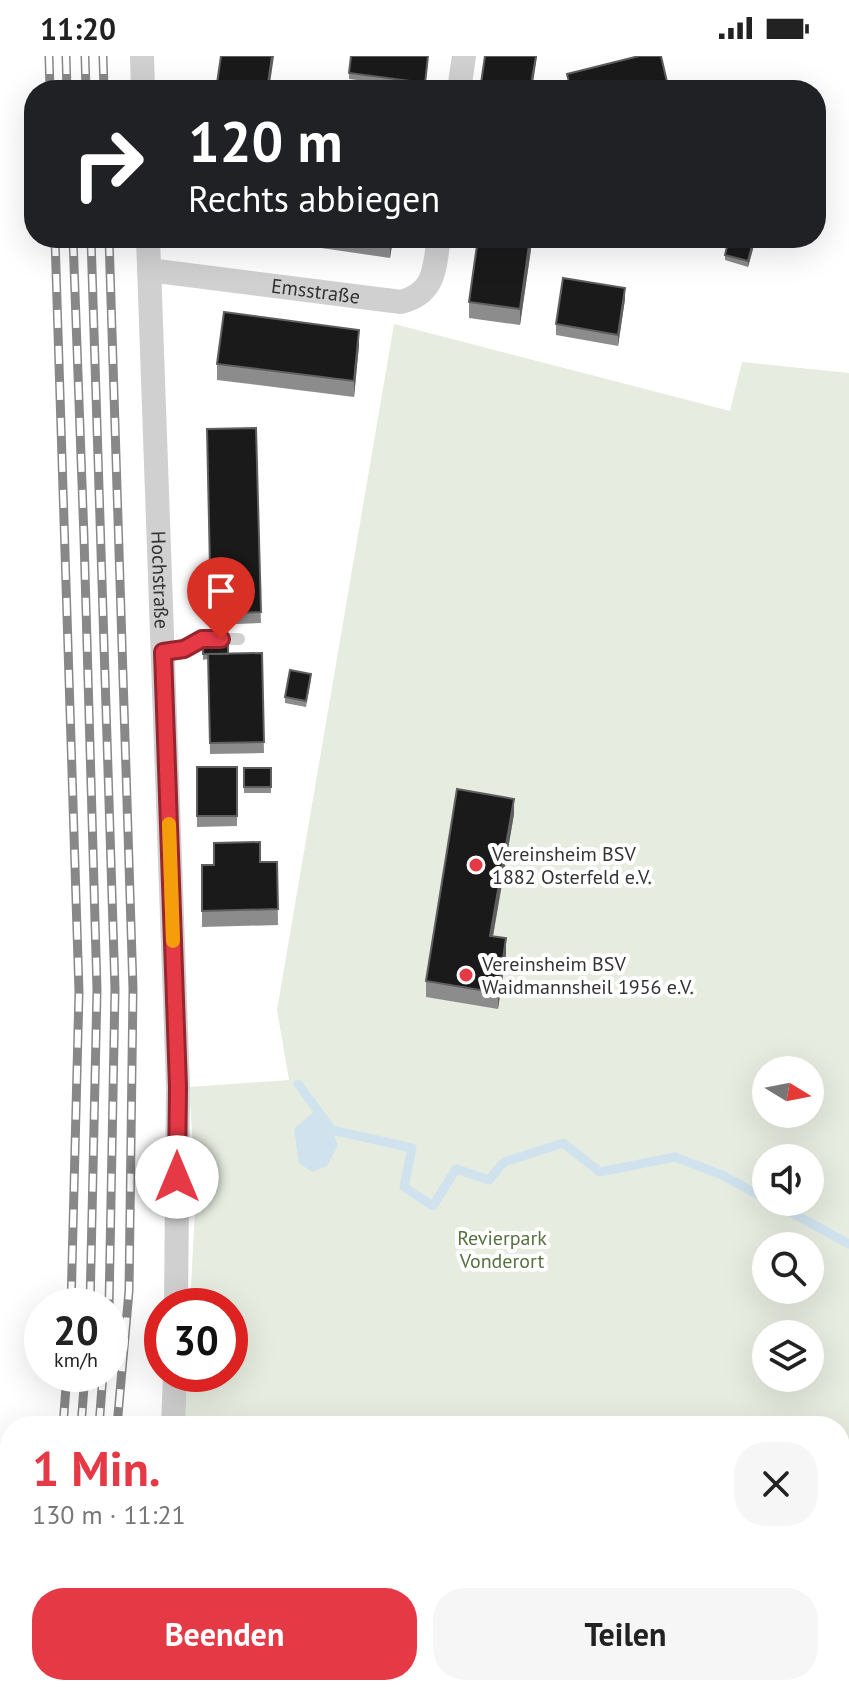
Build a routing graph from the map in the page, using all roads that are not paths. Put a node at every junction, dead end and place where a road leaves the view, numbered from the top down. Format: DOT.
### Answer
graph roads {
  1 [pos="142,56"];
  2 [pos="464,56"];
  3 [pos="143,80"];
  4 [pos="460,80"];
  5 [pos="148,248"];
  6 [pos="438,248"];
  7 [pos="149,270"];
  8 [pos="239,639"];
  9 [pos="163,652"];
  10 [pos="176,1288"];
  11 [pos="174,1392"];
  12 [pos="173,1416"];
  1 -- 3 [label="street"];
  2 -- 4 [label="street"];
  5 -- 7 [label="street, Hochstraße"];
  6 -- 7 [label="street, Emsstraße"];
  7 -- 9 [label="street, Hochstraße"];
  8 -- 9 [label="lane"];
  9 -- 10 [label="street, Hochstraße"];
  11 -- 12 [label="street"];
}
